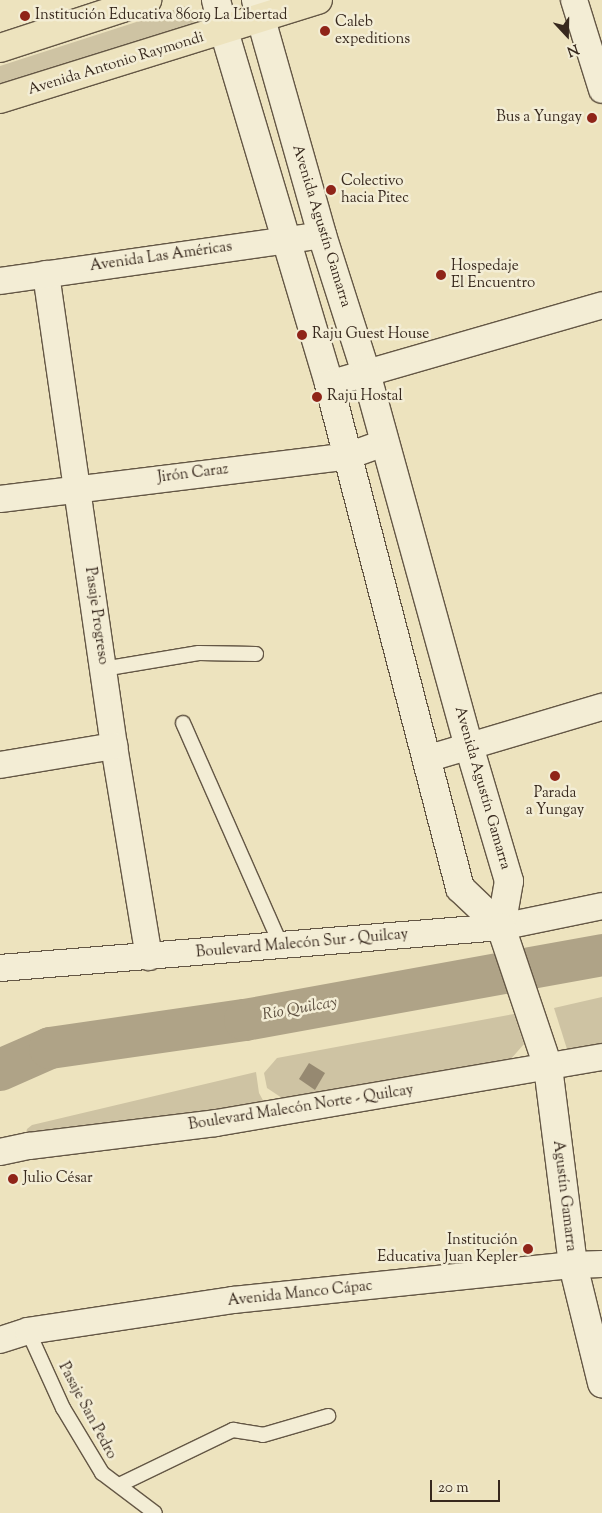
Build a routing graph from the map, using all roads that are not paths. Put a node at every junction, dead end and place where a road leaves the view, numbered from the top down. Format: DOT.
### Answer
graph roads {
  1 [pos="147,0"];
  2 [pos="216,0"];
  3 [pos="318,0"];
  4 [pos="574,0"];
  5 [pos="259,9"];
  6 [pos="224,31"];
  7 [pos="0,48"];
  8 [pos="602,90"];
  9 [pos="0,100"];
  10 [pos="322,235"];
  11 [pos="285,239"];
  12 [pos="46,274"];
  13 [pos="0,281"];
  14 [pos="602,305"];
  15 [pos="366,373"];
  16 [pos="329,384"];
  17 [pos="384,443"];
  18 [pos="348,456"];
  19 [pos="77,488"];
  20 [pos="0,499"];
  21 [pos="256,654"];
  22 [pos="103,669"];
  23 [pos="602,707"];
  24 [pos="183,723"];
  25 [pos="114,746"];
  26 [pos="469,746"];
  27 [pos="426,759"];
  28 [pos="0,765"];
  29 [pos="602,906"];
  30 [pos="505,936"];
  31 [pos="281,946"];
  32 [pos="149,957"];
  33 [pos="0,968"];
  34 [pos="602,1057"];
  35 [pos="548,1067"];
  36 [pos="0,1152"];
  37 [pos="602,1264"];
  38 [pos="573,1265"];
  39 [pos="28,1331"];
  40 [pos="0,1340"];
  41 [pos="602,1383"];
  42 [pos="328,1416"];
  43 [pos="119,1485"];
  44 [pos="156,1513"];
  1 -- 7 [label="main road"];
  2 -- 6 [label="street"];
  3 -- 5 [label="main road, Avenida Antonio Raymondi"];
  4 -- 8 [label="street"];
  5 -- 6 [label="main road, Avenida Antonio Raymondi"];
  5 -- 10 [label="street, Avenida Agustín Gamarra"];
  6 -- 9 [label="main road, Avenida Antonio Raymondi"];
  6 -- 11 [label="street"];
  10 -- 11 [label="street, Avenida Las Américas"];
  10 -- 15 [label="street, Avenida Agustín Gamarra"];
  11 -- 12 [label="street, Avenida Las Américas"];
  11 -- 16 [label="street"];
  12 -- 13 [label="street, Avenida Las Américas"];
  12 -- 19 [label="street, Pasaje Progreso"];
  14 -- 15 [label="street"];
  15 -- 16 [label="street"];
  15 -- 17 [label="street, Avenida Agustín Gamarra"];
  16 -- 18 [label="street"];
  17 -- 18 [label="street, Jirón Caraz"];
  17 -- 26 [label="street, Avenida Agustín Gamarra"];
  18 -- 19 [label="street, Jirón Caraz"];
  18 -- 27 [label="street"];
  19 -- 20 [label="street, Jirón Caraz"];
  19 -- 22 [label="street, Pasaje Progreso"];
  21 -- 22 [label="lane"];
  22 -- 25 [label="street, Pasaje Progreso"];
  23 -- 26 [label="street"];
  24 -- 31 [label="lane"];
  25 -- 28 [label="street"];
  25 -- 32 [label="street, Pasaje Progreso"];
  26 -- 27 [label="street"];
  26 -- 30 [label="street, Avenida Agustín Gamarra"];
  27 -- 30 [label="street"];
  29 -- 30 [label="street, Boulevard Malecón Sur - Quilcay"];
  30 -- 31 [label="street, Boulevard Malecón Sur - Quilcay"];
  30 -- 35 [label="street, Agustín Gamarra"];
  31 -- 32 [label="street, Boulevard Malecón Sur - Quilcay"];
  32 -- 33 [label="street, Boulevard Malecón Sur - Quilcay"];
  34 -- 35 [label="street, Boulevard Malecón Norte - Quilcay"];
  35 -- 36 [label="street, Boulevard Malecón Norte - Quilcay"];
  35 -- 38 [label="street, Agustín Gamarra"];
  37 -- 38 [label="street, Avenida Manco Cápac"];
  38 -- 39 [label="street, Avenida Manco Cápac"];
  38 -- 41 [label="street, Agustín Gamarra"];
  39 -- 40 [label="street, Avenida Manco Cápac"];
  39 -- 43 [label="lane, Pasaje San Pedro"];
  42 -- 43 [label="lane"];
  43 -- 44 [label="lane, Pasaje San Pedro"];
}
